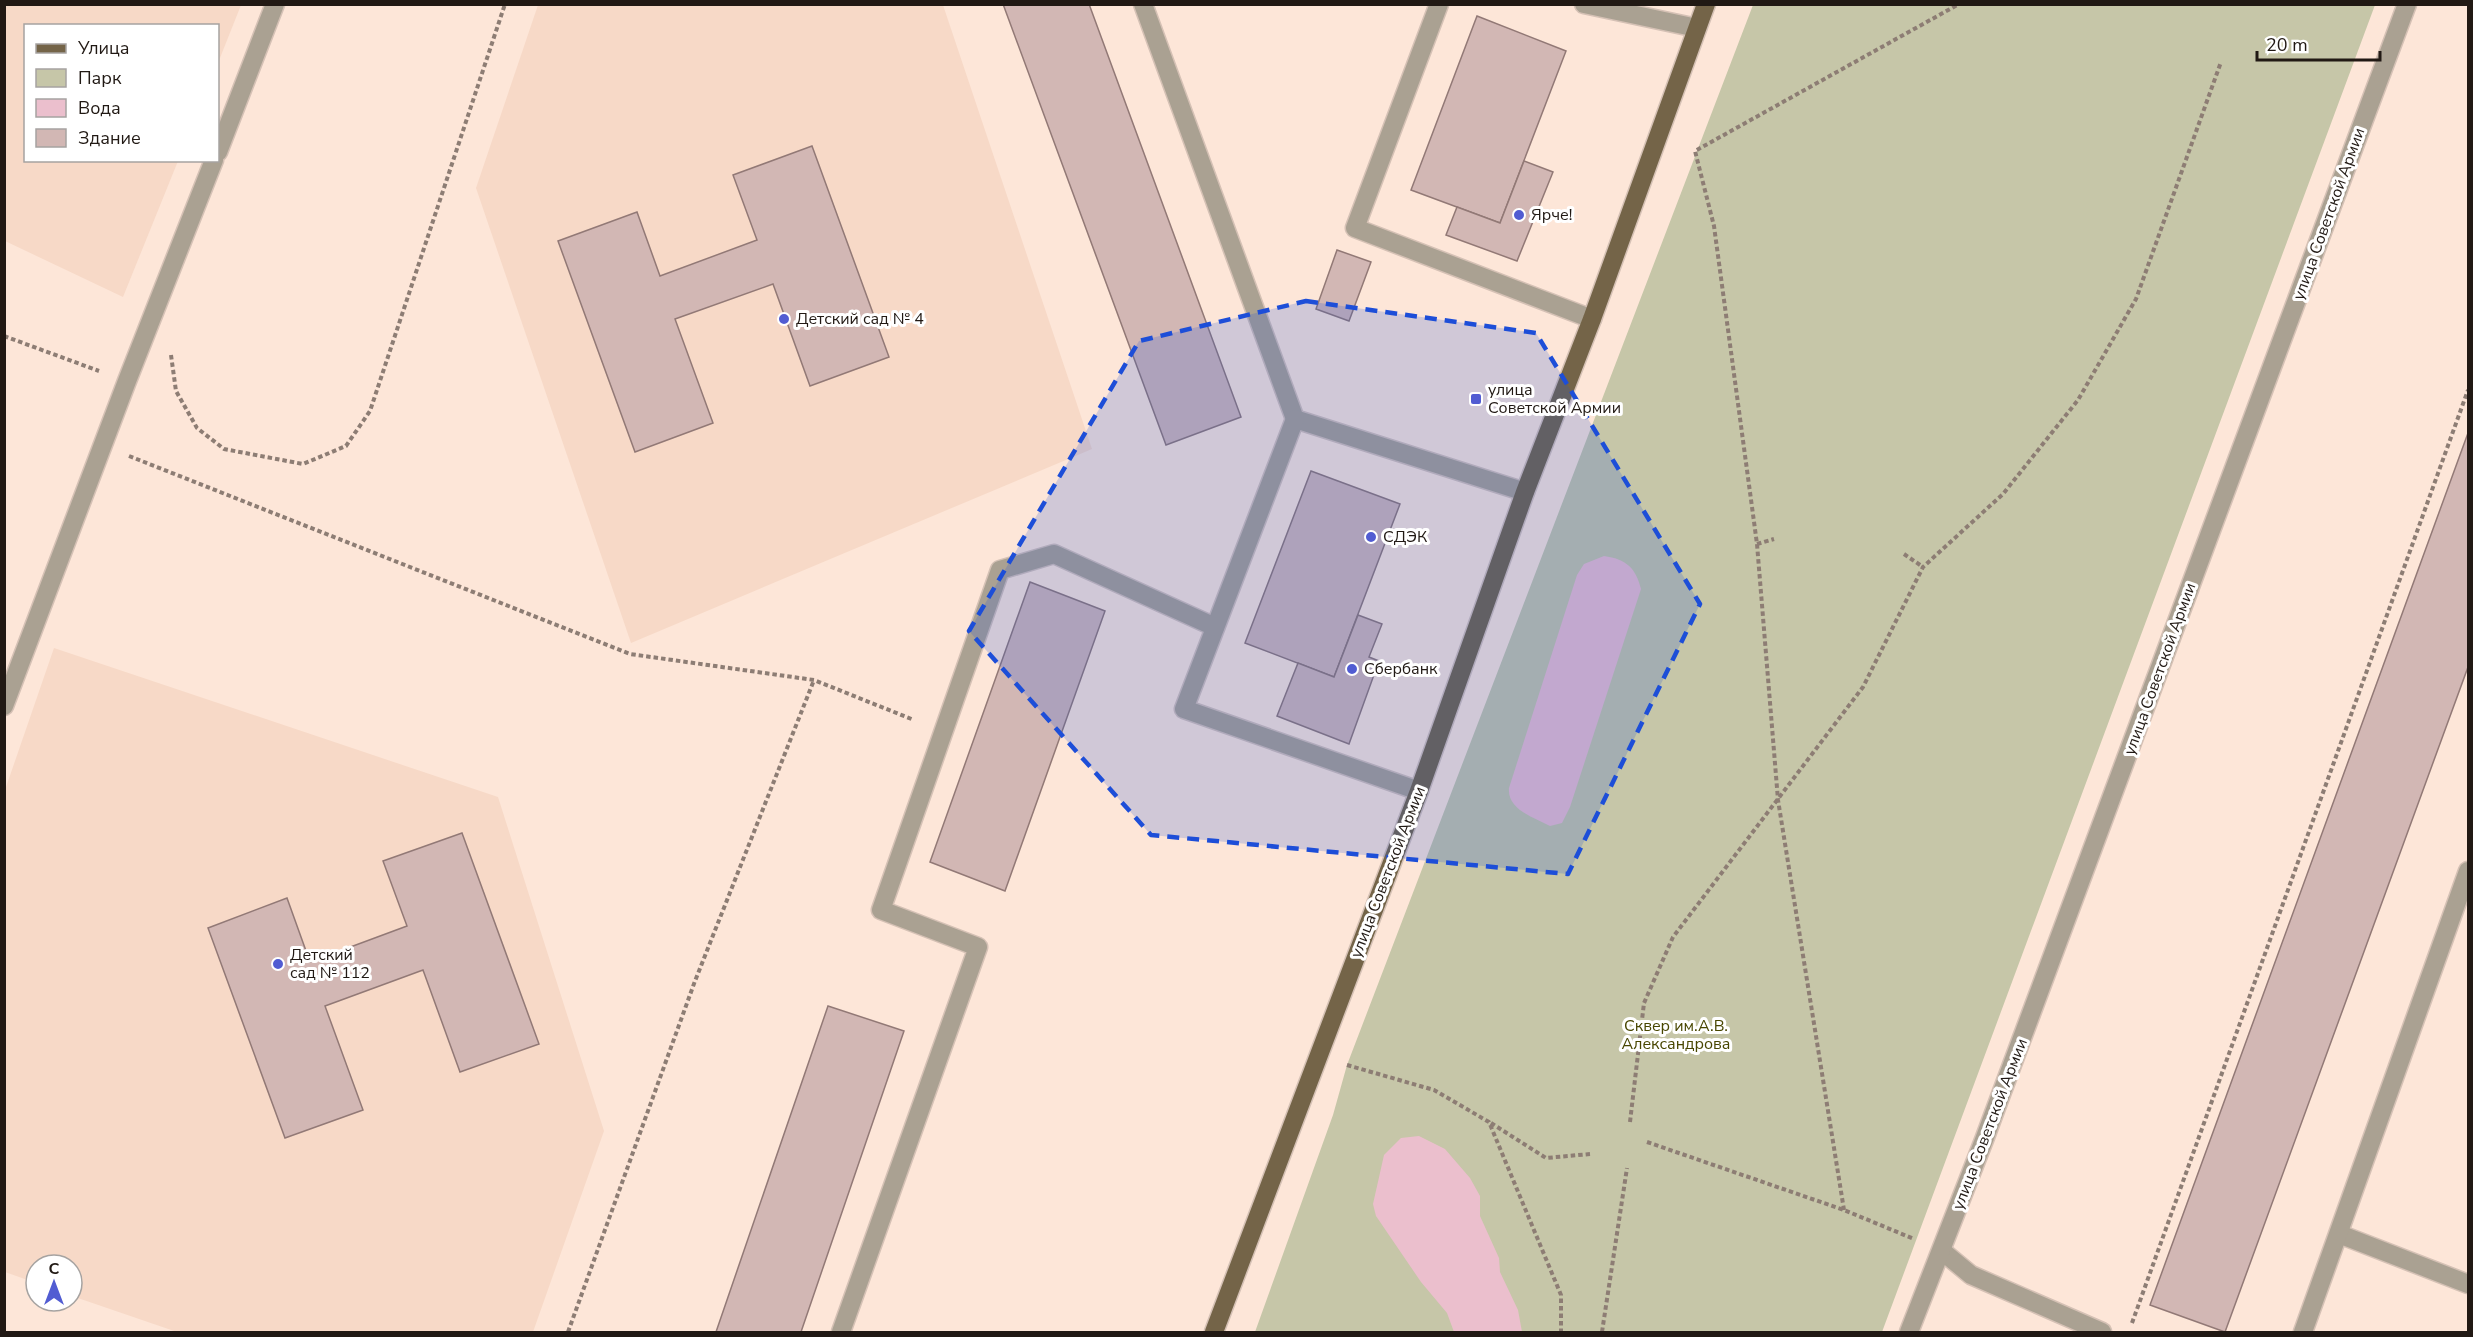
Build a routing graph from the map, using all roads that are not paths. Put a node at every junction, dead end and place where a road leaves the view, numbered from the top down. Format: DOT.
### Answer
graph roads {
  1 [pos="274,4"];
  2 [pos="1143,4"];
  3 [pos="1439,4"];
  4 [pos="1584,4"];
  5 [pos="1707,4"];
  6 [pos="2407,4"];
  7 [pos="1697,28"];
  8 [pos="219,149"];
  9 [pos="213,162"];
  10 [pos="1592,319"];
  11 [pos="1295,419"];
  12 [pos="1525,492"];
  13 [pos="1215,627"];
  14 [pos="8,687"];
  15 [pos="4,706"];
  16 [pos="1419,791"];
  17 [pos="2467,881"];
  18 [pos="2339,1233"];
  19 [pos="1942,1251"];
  20 [pos="2469,1284"];
  21 [pos="841,1332"];
  22 [pos="1214,1332"];
  23 [pos="1910,1332"];
  24 [pos="2102,1332"];
  25 [pos="2303,1332"];
  1 -- 8 [label="street"];
  2 -- 11 [label="street"];
  3 -- 10 [label="street"];
  4 -- 7 [label="street"];
  5 -- 7 [label="main road, улица Советской Армии"];
  6 -- 19 [label="street, улица Советской Армии"];
  7 -- 10 [label="main road, улица Советской Армии"];
  9 -- 14 [label="street"];
  10 -- 12 [label="main road, улица Советской Армии"];
  11 -- 12 [label="street"];
  11 -- 13 [label="street"];
  12 -- 16 [label="main road, улица Советской Армии"];
  13 -- 16 [label="street"];
  13 -- 21 [label="street"];
  14 -- 15 [label="street"];
  16 -- 22 [label="main road, улица Советской Армии"];
  17 -- 18 [label="street"];
  18 -- 20 [label="street"];
  18 -- 25 [label="street"];
  19 -- 23 [label="street, улица Советской Армии"];
  19 -- 24 [label="street"];
}
